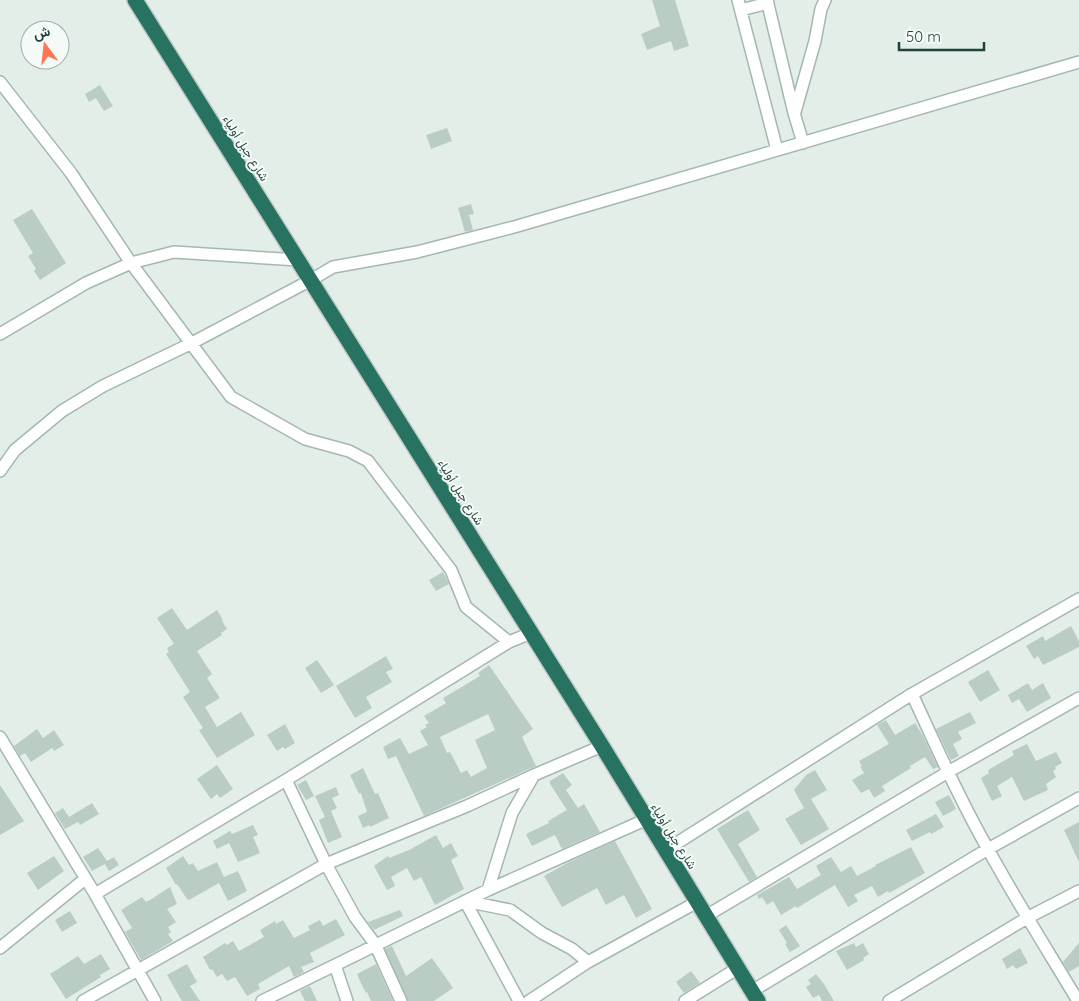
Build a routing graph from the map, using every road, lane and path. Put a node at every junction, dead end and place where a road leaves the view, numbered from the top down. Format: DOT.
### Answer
graph roads {
  1 [pos="135,0"];
  2 [pos="825,0"];
  3 [pos="767,2"];
  4 [pos="740,5"];
  5 [pos="1079,62"];
  6 [pos="0,82"];
  7 [pos="794,113"];
  8 [pos="803,142"];
  9 [pos="777,150"];
  10 [pos="298,260"];
  11 [pos="131,262"];
  12 [pos="311,280"];
  13 [pos="0,334"];
  14 [pos="190,344"];
  15 [pos="0,471"];
  16 [pos="1079,600"];
  17 [pos="531,633"];
  18 [pos="509,642"];
  19 [pos="912,694"];
  20 [pos="1079,698"];
  21 [pos="0,737"];
  22 [pos="602,746"];
  23 [pos="948,772"];
  24 [pos="534,774"];
  25 [pos="286,780"];
  26 [pos="1079,798"];
  27 [pos="646,819"];
  28 [pos="988,849"];
  29 [pos="666,850"];
  30 [pos="326,864"];
  31 [pos="85,880"];
  32 [pos="488,890"];
  33 [pos="1079,891"];
  34 [pos="95,894"];
  35 [pos="465,901"];
  36 [pos="697,902"];
  37 [pos="706,916"];
  38 [pos="1027,918"];
  39 [pos="374,944"];
  40 [pos="0,948"];
  41 [pos="588,962"];
  42 [pos="335,964"];
  43 [pos="738,968"];
  44 [pos="137,970"];
  45 [pos="755,996"];
  46 [pos="1075,998"];
  47 [pos="83,1001"];
  48 [pos="155,1001"];
  49 [pos="262,1001"];
  50 [pos="347,1001"];
  51 [pos="401,1001"];
  52 [pos="519,1001"];
  53 [pos="529,1001"];
  54 [pos="685,1001"];
  55 [pos="890,1001"];
  1 -- 10 [label="highway, شارع جبل أولياء"];
  2 -- 7 [label="street"];
  3 -- 4 [label="street"];
  3 -- 7 [label="street"];
  4 -- 9 [label="street"];
  5 -- 8 [label="street"];
  6 -- 11 [label="street"];
  7 -- 8 [label="street"];
  8 -- 9 [label="street"];
  9 -- 12 [label="street"];
  10 -- 11 [label="street"];
  10 -- 12 [label="highway, شارع جبل أولياء"];
  11 -- 13 [label="street"];
  11 -- 14 [label="street"];
  12 -- 14 [label="street"];
  12 -- 17 [label="highway, شارع جبل أولياء"];
  14 -- 15 [label="street"];
  14 -- 18 [label="street"];
  16 -- 19 [label="street"];
  17 -- 18 [label="street"];
  17 -- 22 [label="highway, شارع جبل أولياء"];
  18 -- 25 [label="street"];
  19 -- 23 [label="street"];
  19 -- 29 [label="street"];
  20 -- 23 [label="street"];
  21 -- 31 [label="street"];
  22 -- 24 [label="street"];
  22 -- 27 [label="highway, شارع جبل أولياء"];
  23 -- 28 [label="street"];
  23 -- 37 [label="street"];
  24 -- 30 [label="street"];
  24 -- 32 [label="street"];
  25 -- 30 [label="street"];
  25 -- 34 [label="street"];
  26 -- 28 [label="street"];
  27 -- 29 [label="highway, شارع جبل أولياء"];
  27 -- 32 [label="street"];
  28 -- 38 [label="street"];
  28 -- 45 [label="street"];
  29 -- 36 [label="highway, شارع جبل أولياء"];
  30 -- 39 [label="street"];
  30 -- 44 [label="street"];
  31 -- 34 [label="street"];
  31 -- 40 [label="street"];
  32 -- 35 [label="street"];
  33 -- 38 [label="street"];
  34 -- 44 [label="street"];
  35 -- 39 [label="street"];
  35 -- 41 [label="street"];
  35 -- 52 [label="street"];
  36 -- 37 [label="highway, شارع جبل أولياء"];
  36 -- 41 [label="street"];
  37 -- 43 [label="highway, شارع جبل أولياء"];
  38 -- 46 [label="street"];
  38 -- 55 [label="street"];
  39 -- 42 [label="street"];
  39 -- 51 [label="street"];
  41 -- 53 [label="street"];
  42 -- 49 [label="street"];
  42 -- 50 [label="street"];
  43 -- 45 [label="highway, شارع جبل أولياء"];
  43 -- 54 [label="street"];
  44 -- 47 [label="street"];
  44 -- 48 [label="street"];
}
